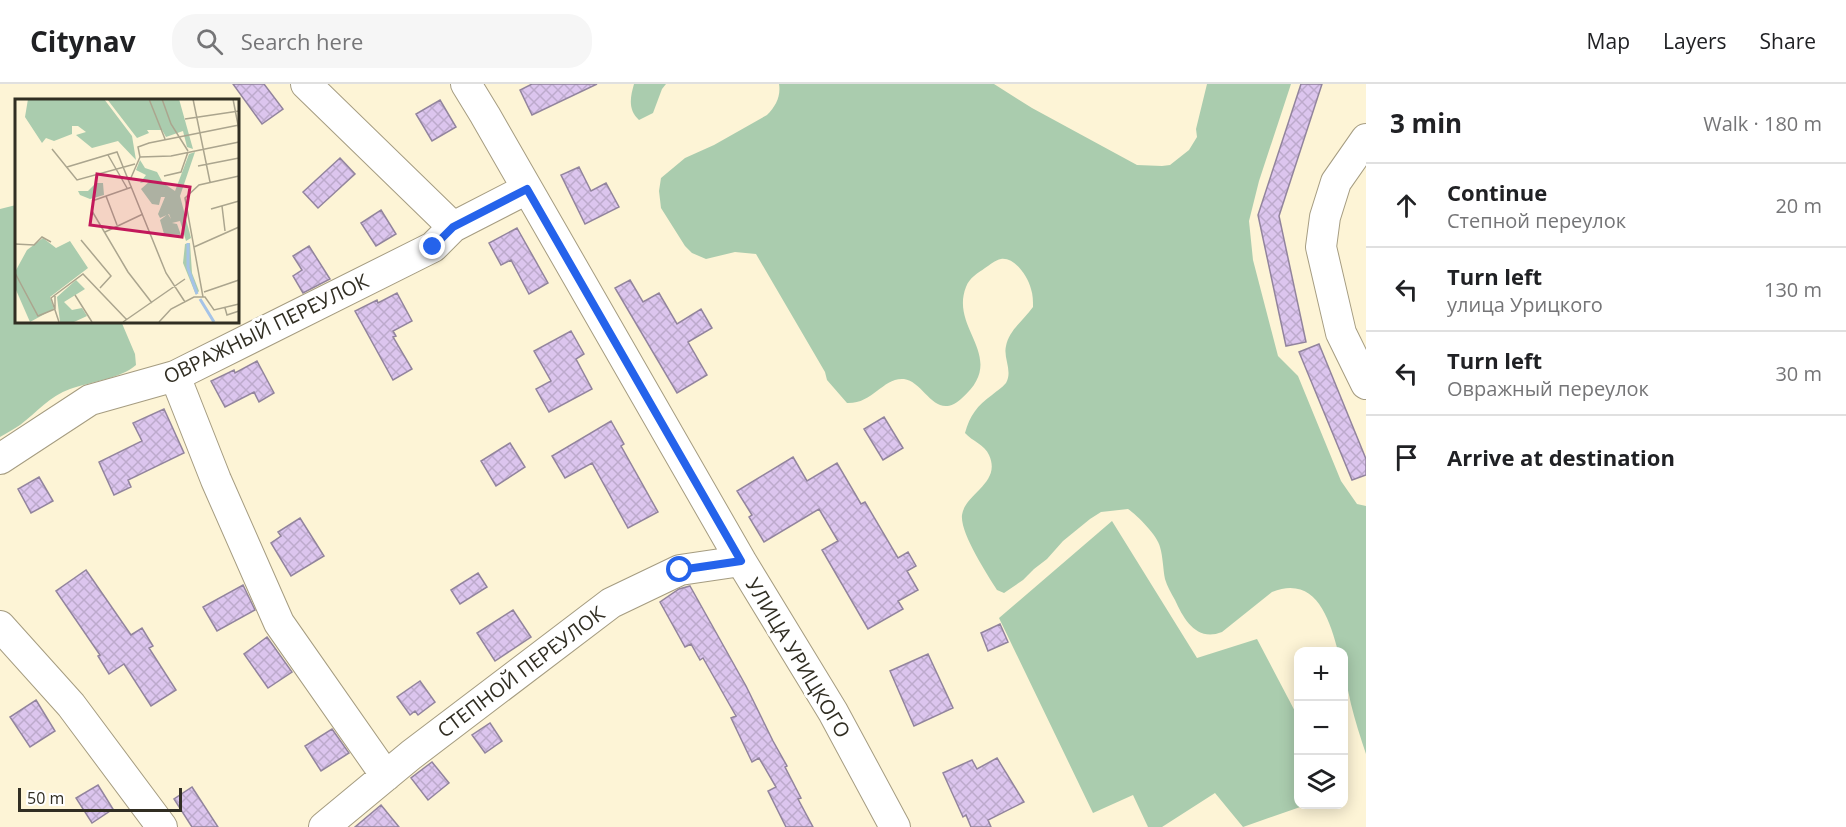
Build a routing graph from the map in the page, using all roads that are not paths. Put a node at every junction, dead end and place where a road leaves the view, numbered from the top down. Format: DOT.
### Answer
graph roads {
  1 [pos="306,84"];
  2 [pos="466,84"];
  3 [pos="488,84"];
  4 [pos="485,115"];
  5 [pos="1366,139"];
  6 [pos="527,189"];
  7 [pos="453,227"];
  8 [pos="175,376"];
  9 [pos="1366,384"];
  10 [pos="0,459"];
  11 [pos="741,561"];
  12 [pos="0,626"];
  13 [pos="386,776"];
  14 [pos="162,827"];
  15 [pos="324,827"];
  16 [pos="895,827"];
  1 -- 7 [label="street"];
  2 -- 4 [label="street, УЛИЦА УРИЦКОГО"];
  3 -- 4 [label="street"];
  4 -- 6 [label="street, УЛИЦА УРИЦКОГО"];
  5 -- 9 [label="street"];
  6 -- 7 [label="street, ОВРАЖНЫЙ ПЕРЕУЛОК"];
  6 -- 11 [label="street, УЛИЦА УРИЦКОГО"];
  7 -- 8 [label="street, ОВРАЖНЫЙ ПЕРЕУЛОК"];
  8 -- 10 [label="street, ОВРАЖНЫЙ ПЕРЕУЛОК"];
  8 -- 13 [label="street"];
  11 -- 13 [label="street, СТЕПНОЙ ПЕРЕУЛОК"];
  11 -- 16 [label="street, УЛИЦА УРИЦКОГО"];
  12 -- 14 [label="street"];
  13 -- 15 [label="street, СТЕПНОЙ ПЕРЕУЛОК"];
}
